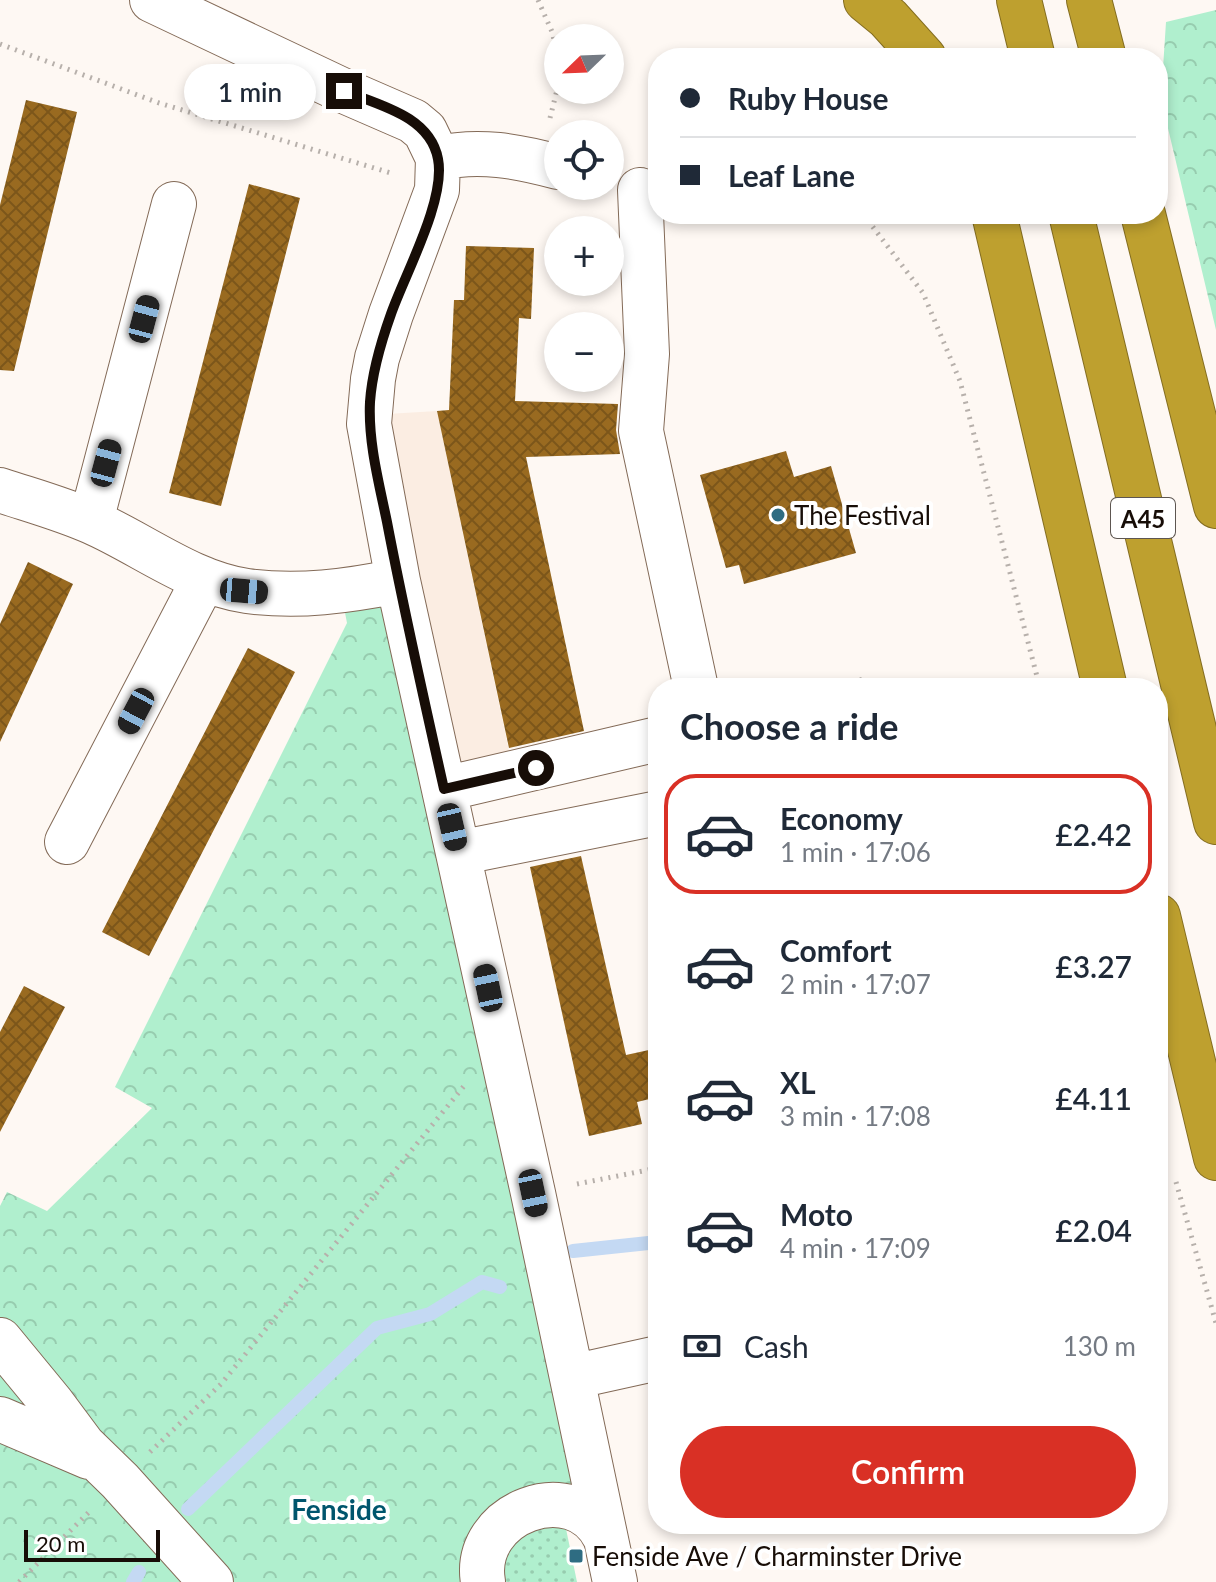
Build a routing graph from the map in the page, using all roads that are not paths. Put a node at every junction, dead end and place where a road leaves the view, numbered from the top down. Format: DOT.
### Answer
graph roads {
  1 [pos="152,0"];
  2 [pos="866,0"];
  3 [pos="915,48"];
  4 [pos="438,158"];
  5 [pos="544,164"];
  6 [pos="636,188"];
  7 [pos="174,204"];
  8 [pos="996,224"];
  9 [pos="1073,224"];
  10 [pos="1146,224"];
  11 [pos="0,490"];
  12 [pos="1216,506"];
  13 [pos="91,521"];
  14 [pos="204,579"];
  15 [pos="398,581"];
  16 [pos="694,678"];
  17 [pos="1103,678"];
  18 [pos="648,741"];
  19 [pos="444,789"];
  20 [pos="648,815"];
  21 [pos="1216,822"];
  22 [pos="67,842"];
  23 [pos="458,853"];
  24 [pos="1168,958"];
  25 [pos="1216,1158"];
  26 [pos="0,1340"];
  27 [pos="648,1360"];
  28 [pos="572,1377"];
  29 [pos="0,1419"];
  30 [pos="109,1471"];
  31 [pos="605,1537"];
  32 [pos="190,1558"];
  33 [pos="483,1582"];
  34 [pos="615,1582"];
  1 -- 4 [label="street"];
  2 -- 3 [label="highway"];
  4 -- 5 [label="street"];
  4 -- 15 [label="street"];
  6 -- 16 [label="street"];
  7 -- 13 [label="street"];
  8 -- 17 [label="highway"];
  9 -- 21 [label="highway, A45"];
  10 -- 12 [label="highway, A45"];
  11 -- 13 [label="street"];
  13 -- 14 [label="street"];
  14 -- 15 [label="street"];
  14 -- 22 [label="street"];
  15 -- 19 [label="street"];
  18 -- 19 [label="street"];
  19 -- 23 [label="street"];
  20 -- 23 [label="street"];
  23 -- 28 [label="street"];
  24 -- 25 [label="highway"];
  26 -- 30 [label="street"];
  27 -- 28 [label="street"];
  28 -- 31 [label="street"];
  29 -- 30 [label="street"];
  30 -- 32 [label="street"];
  31 -- 33 [label="street"];
  31 -- 34 [label="street"];
}
